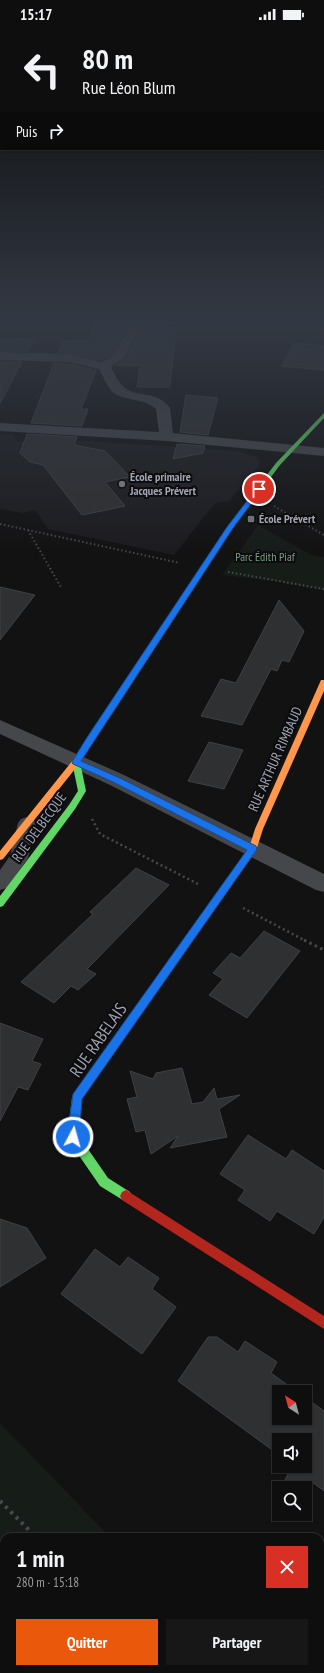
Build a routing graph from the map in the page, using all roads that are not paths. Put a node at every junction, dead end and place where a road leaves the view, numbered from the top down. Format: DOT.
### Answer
graph roads {
  1 [pos="147,399"];
  2 [pos="324,415"];
  3 [pos="0,427"];
  4 [pos="167,437"];
  5 [pos="293,449"];
  6 [pos="324,452"];
  7 [pos="324,682"];
  8 [pos="0,726"];
  9 [pos="76,762"];
  10 [pos="27,823"];
  11 [pos="253,849"];
  12 [pos="0,857"];
  13 [pos="0,883"];
  14 [pos="324,884"];
  15 [pos="0,903"];
  16 [pos="324,1323"];
  1 -- 4 [label="street"];
  2 -- 5 [label="street, RUE DELBECQUE"];
  3 -- 4 [label="street"];
  4 -- 5 [label="street"];
  5 -- 6 [label="street"];
  5 -- 9 [label="street, RUE DELBECQUE"];
  7 -- 11 [label="street, RUE ARTHUR RIMBAUD"];
  8 -- 9 [label="street"];
  9 -- 10 [label="street, RUE DELBECQUE"];
  9 -- 11 [label="street"];
  9 -- 15 [label="street, RUE DELBECQUE"];
  10 -- 12 [label="street, RUE DELBECQUE"];
  10 -- 13 [label="lane"];
  11 -- 14 [label="street"];
  11 -- 16 [label="street, RUE RABELAIS"];
}
